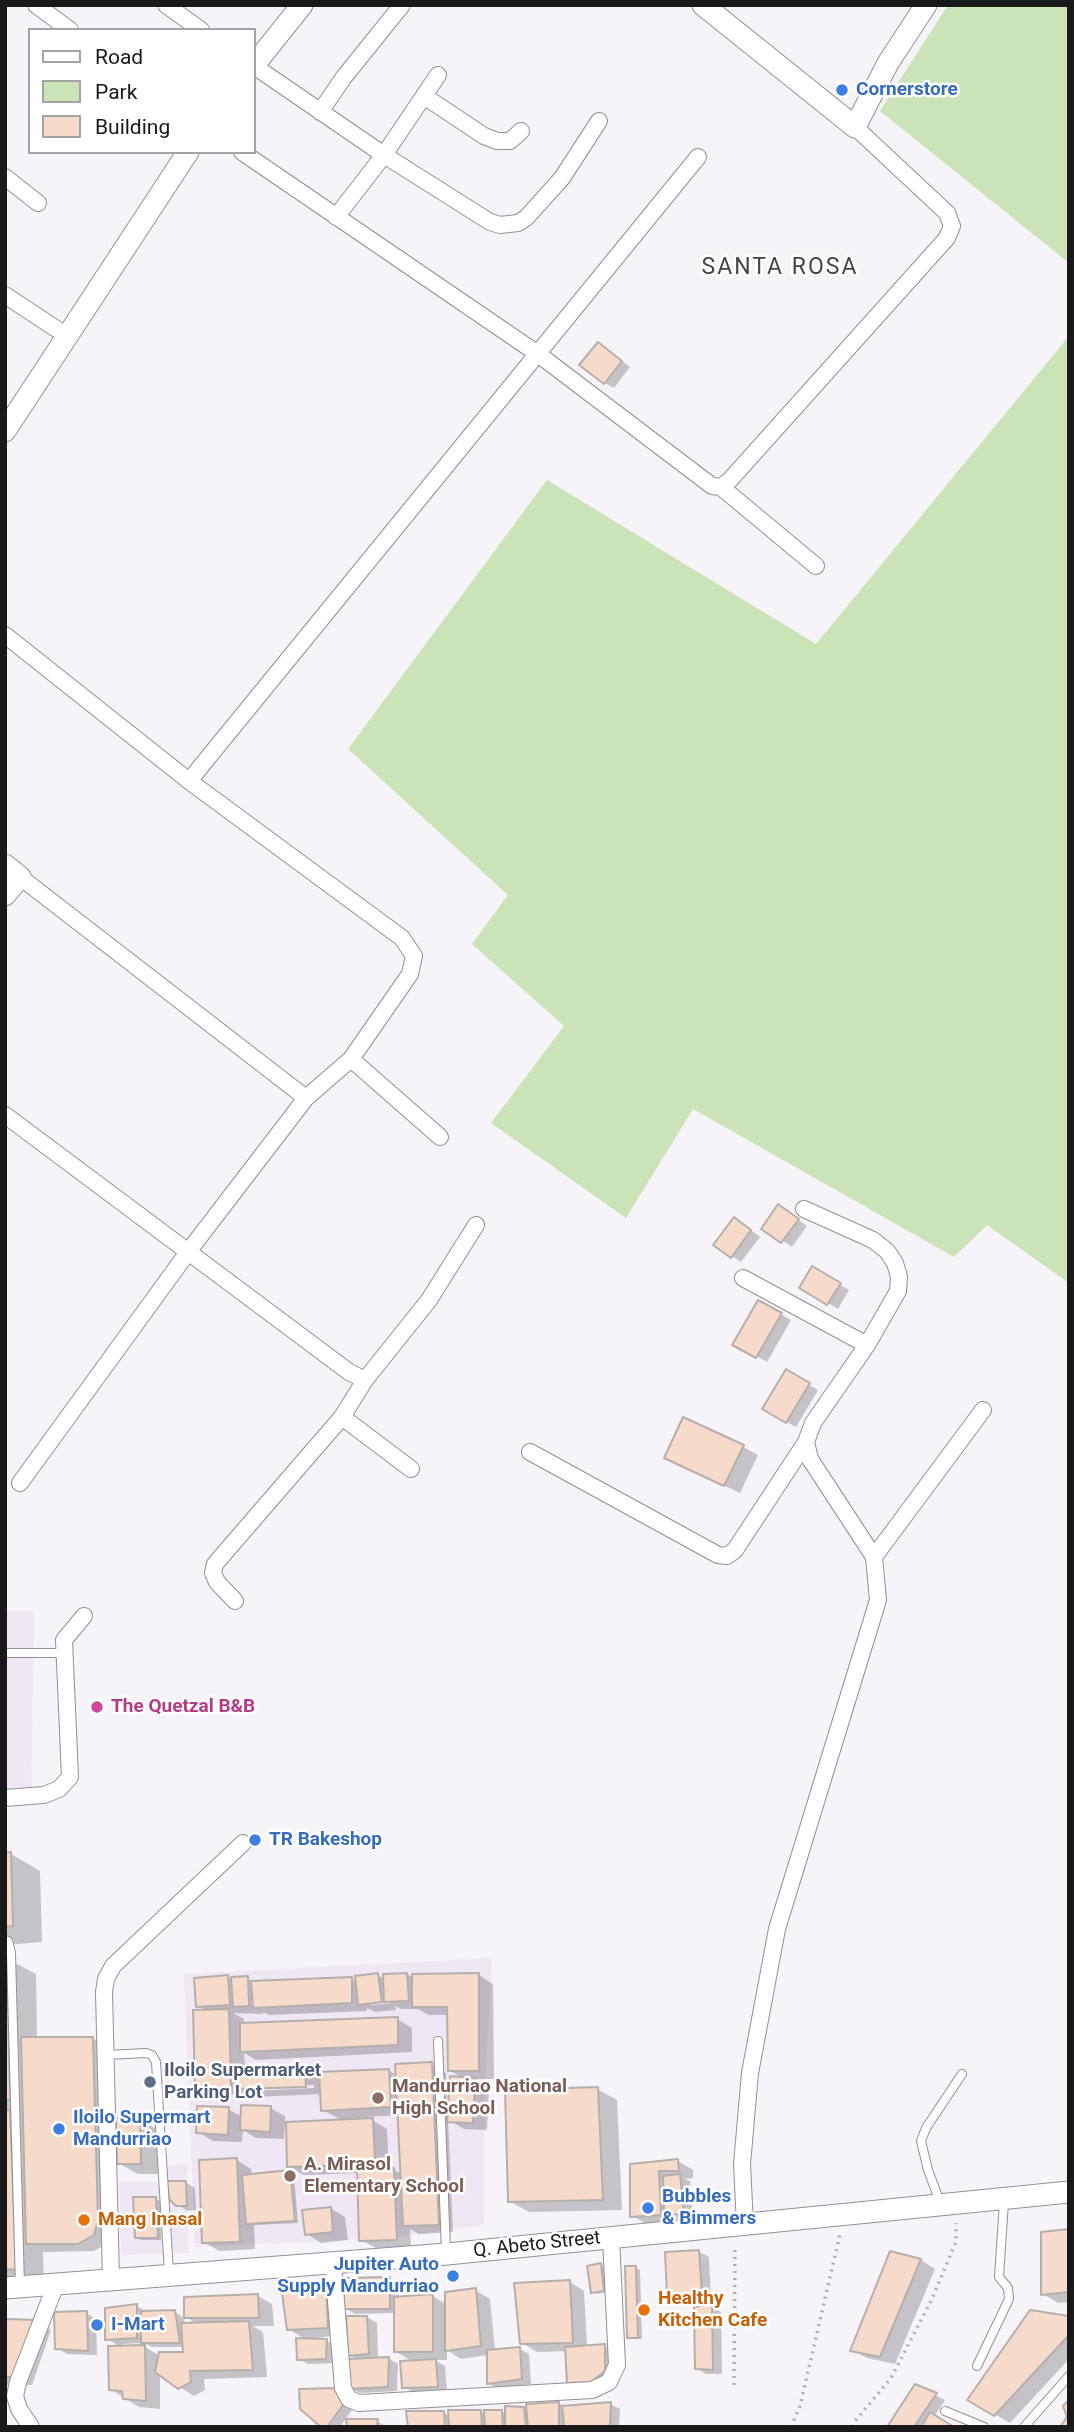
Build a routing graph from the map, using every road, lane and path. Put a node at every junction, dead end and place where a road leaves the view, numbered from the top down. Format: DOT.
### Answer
graph roads {
  1 [pos="36,5"];
  2 [pos="166,5"];
  3 [pos="402,5"];
  4 [pos="703,5"];
  5 [pos="926,5"];
  6 [pos="299,6"];
  7 [pos="67,28"];
  8 [pos="198,28"];
  9 [pos="256,63"];
  10 [pos="256,67"];
  11 [pos="438,75"];
  12 [pos="424,96"];
  13 [pos="320,112"];
  14 [pos="599,121"];
  15 [pos="855,127"];
  16 [pos="521,131"];
  17 [pos="187,154"];
  18 [pos="245,154"];
  19 [pos="384,155"];
  20 [pos="698,158"];
  21 [pos="5,177"];
  22 [pos="38,203"];
  23 [pos="336,217"];
  24 [pos="5,295"];
  25 [pos="67,336"];
  26 [pos="538,354"];
  27 [pos="5,431"];
  28 [pos="721,487"];
  29 [pos="816,566"];
  30 [pos="5,635"];
  31 [pos="188,781"];
  32 [pos="13,871"];
  33 [pos="5,895"];
  34 [pos="351,1059"];
  35 [pos="306,1098"];
  36 [pos="5,1115"];
  37 [pos="440,1137"];
  38 [pos="804,1209"];
  39 [pos="476,1225"];
  40 [pos="188,1252"];
  41 [pos="743,1278"];
  42 [pos="867,1345"];
  43 [pos="365,1380"];
  44 [pos="983,1410"];
  45 [pos="342,1418"];
  46 [pos="806,1442"];
  47 [pos="530,1452"];
  48 [pos="411,1469"];
  49 [pos="20,1483"];
  50 [pos="874,1557"];
  51 [pos="235,1601"];
  52 [pos="84,1616"];
  53 [pos="5,1653"];
  54 [pos="64,1653"];
  55 [pos="5,1798"];
  56 [pos="243,1843"];
  57 [pos="5,1940"];
  58 [pos="438,2041"];
  59 [pos="106,2054"];
  60 [pos="962,2074"];
  61 [pos="1069,2192"];
  62 [pos="1004,2199"];
  63 [pos="948,2204"];
  64 [pos="844,2215"];
  65 [pos="740,2225"];
  66 [pos="611,2238"];
  67 [pos="447,2254"];
  68 [pos="333,2264"];
  69 [pos="169,2276"];
  70 [pos="111,2279"];
  71 [pos="56,2284"];
  72 [pos="13,2287"];
  73 [pos="977,2366"];
  74 [pos="1069,2376"];
  75 [pos="734,2385"];
  76 [pos="945,2411"];
  77 [pos="31,2427"];
  78 [pos="791,2427"];
  79 [pos="853,2427"];
  80 [pos="985,2427"];
  81 [pos="1024,2427"];
  1 -- 7 [label="street"];
  2 -- 8 [label="street"];
  3 -- 13 [label="street"];
  4 -- 15 [label="main road"];
  5 -- 15 [label="main road"];
  6 -- 9 [label="main road"];
  10 -- 13 [label="street"];
  11 -- 12 [label="street"];
  12 -- 16 [label="street"];
  12 -- 19 [label="street"];
  13 -- 19 [label="street"];
  14 -- 19 [label="street"];
  15 -- 28 [label="street"];
  17 -- 25 [label="main road"];
  18 -- 23 [label="street"];
  19 -- 23 [label="street"];
  20 -- 26 [label="street"];
  21 -- 22 [label="street"];
  23 -- 26 [label="street"];
  24 -- 25 [label="street"];
  25 -- 27 [label="main road"];
  26 -- 28 [label="street"];
  26 -- 31 [label="street"];
  28 -- 29 [label="street"];
  30 -- 31 [label="street"];
  31 -- 34 [label="street"];
  32 -- 33 [label="main road"];
  32 -- 35 [label="street"];
  34 -- 35 [label="street"];
  34 -- 37 [label="street"];
  35 -- 40 [label="street"];
  36 -- 40 [label="street"];
  38 -- 42 [label="street"];
  39 -- 43 [label="street"];
  40 -- 43 [label="street"];
  40 -- 49 [label="street"];
  41 -- 42 [label="street"];
  42 -- 46 [label="street"];
  43 -- 45 [label="street"];
  44 -- 50 [label="street"];
  45 -- 48 [label="street"];
  45 -- 51 [label="street"];
  46 -- 47 [label="street"];
  46 -- 50 [label="street"];
  50 -- 65 [label="street"];
  52 -- 54 [label="street"];
  53 -- 54 [label="lane"];
  54 -- 55 [label="street"];
  56 -- 59 [label="street"];
  57 -- 72 [label="lane"];
  58 -- 67 [label="lane"];
  59 -- 69 [label="lane"];
  59 -- 70 [label="street"];
  60 -- 63 [label="lane"];
  61 -- 62 [label="main road, Q. Abeto Street"];
  62 -- 63 [label="main road, Q. Abeto Street"];
  62 -- 73 [label="lane"];
  63 -- 64 [label="main road, Q. Abeto Street"];
  63 -- 79 [label="path"];
  64 -- 65 [label="main road, Q. Abeto Street"];
  64 -- 78 [label="path"];
  65 -- 66 [label="main road, Q. Abeto Street"];
  65 -- 75 [label="path"];
  66 -- 67 [label="main road, Q. Abeto Street"];
  66 -- 68 [label="street"];
  67 -- 68 [label="main road, Q. Abeto Street"];
  68 -- 69 [label="main road, Q. Abeto Street"];
  69 -- 70 [label="main road, Q. Abeto Street"];
  70 -- 71 [label="main road, Q. Abeto Street"];
  71 -- 72 [label="main road, Q. Abeto Street"];
  71 -- 77 [label="street"];
  74 -- 81 [label="lane"];
  76 -- 80 [label="lane"];
}
